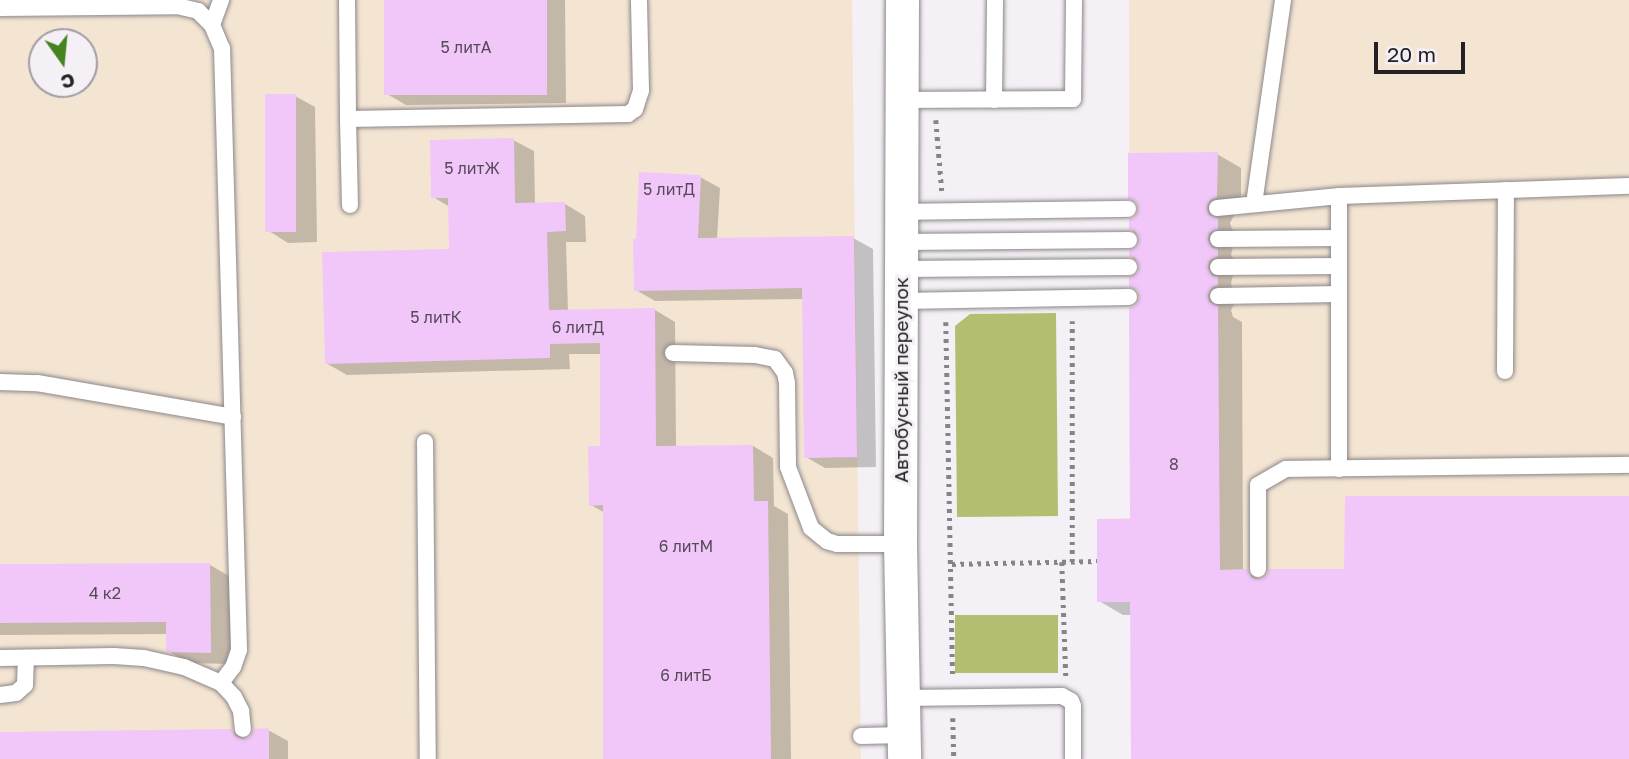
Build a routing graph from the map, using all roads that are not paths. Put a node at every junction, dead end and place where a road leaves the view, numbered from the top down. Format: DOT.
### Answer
graph roads {
  1 [pos="221,0"];
  2 [pos="347,0"];
  3 [pos="639,0"];
  4 [pos="902,0"];
  5 [pos="995,0"];
  6 [pos="1074,0"];
  7 [pos="1283,0"];
  8 [pos="0,8"];
  9 [pos="212,25"];
  10 [pos="902,100"];
  11 [pos="994,100"];
  12 [pos="348,120"];
  13 [pos="1629,186"];
  14 [pos="1506,190"];
  15 [pos="1339,196"];
  16 [pos="1254,204"];
  17 [pos="350,205"];
  18 [pos="1217,208"];
  19 [pos="1128,209"];
  20 [pos="1339,238"];
  21 [pos="1218,239"];
  22 [pos="1129,240"];
  23 [pos="902,256"];
  24 [pos="1339,266"];
  25 [pos="1129,267"];
  26 [pos="1218,267"];
  27 [pos="1339,294"];
  28 [pos="1218,296"];
  29 [pos="1129,297"];
  30 [pos="673,353"];
  31 [pos="1505,371"];
  32 [pos="0,382"];
  33 [pos="233,416"];
  34 [pos="425,442"];
  35 [pos="1629,465"];
  36 [pos="1339,469"];
  37 [pos="900,544"];
  38 [pos="1258,569"];
  39 [pos="0,658"];
  40 [pos="26,658"];
  41 [pos="221,683"];
  42 [pos="0,695"];
  43 [pos="903,698"];
  44 [pos="243,729"];
  45 [pos="861,736"];
  46 [pos="904,747"];
  47 [pos="428,759"];
  48 [pos="1073,759"];
  1 -- 9 [label="lane"];
  2 -- 12 [label="lane"];
  3 -- 12 [label="lane"];
  4 -- 10 [label="street, Автобусный переулок"];
  5 -- 11 [label="lane"];
  6 -- 11 [label="lane"];
  7 -- 16 [label="lane"];
  8 -- 9 [label="lane"];
  9 -- 33 [label="lane"];
  10 -- 11 [label="lane"];
  10 -- 23 [label="street, Автобусный переулок"];
  12 -- 17 [label="lane"];
  13 -- 14 [label="lane"];
  14 -- 15 [label="lane"];
  14 -- 31 [label="lane"];
  15 -- 16 [label="lane"];
  15 -- 20 [label="lane"];
  16 -- 18 [label="lane"];
  19 -- 23 [label="lane"];
  20 -- 21 [label="lane"];
  20 -- 24 [label="lane"];
  22 -- 23 [label="lane"];
  23 -- 25 [label="lane"];
  23 -- 29 [label="lane"];
  23 -- 37 [label="street, Автобусный переулок"];
  24 -- 26 [label="lane"];
  24 -- 27 [label="lane"];
  27 -- 28 [label="lane"];
  27 -- 36 [label="lane"];
  30 -- 37 [label="lane"];
  32 -- 33 [label="lane"];
  33 -- 41 [label="lane"];
  34 -- 47 [label="lane"];
  35 -- 36 [label="lane"];
  36 -- 38 [label="lane"];
  37 -- 43 [label="street, Автобусный переулок"];
  39 -- 40 [label="lane"];
  40 -- 41 [label="lane"];
  40 -- 42 [label="lane"];
  41 -- 44 [label="lane"];
  43 -- 46 [label="street, Автобусный переулок"];
  43 -- 48 [label="lane"];
  45 -- 46 [label="lane"];
}
